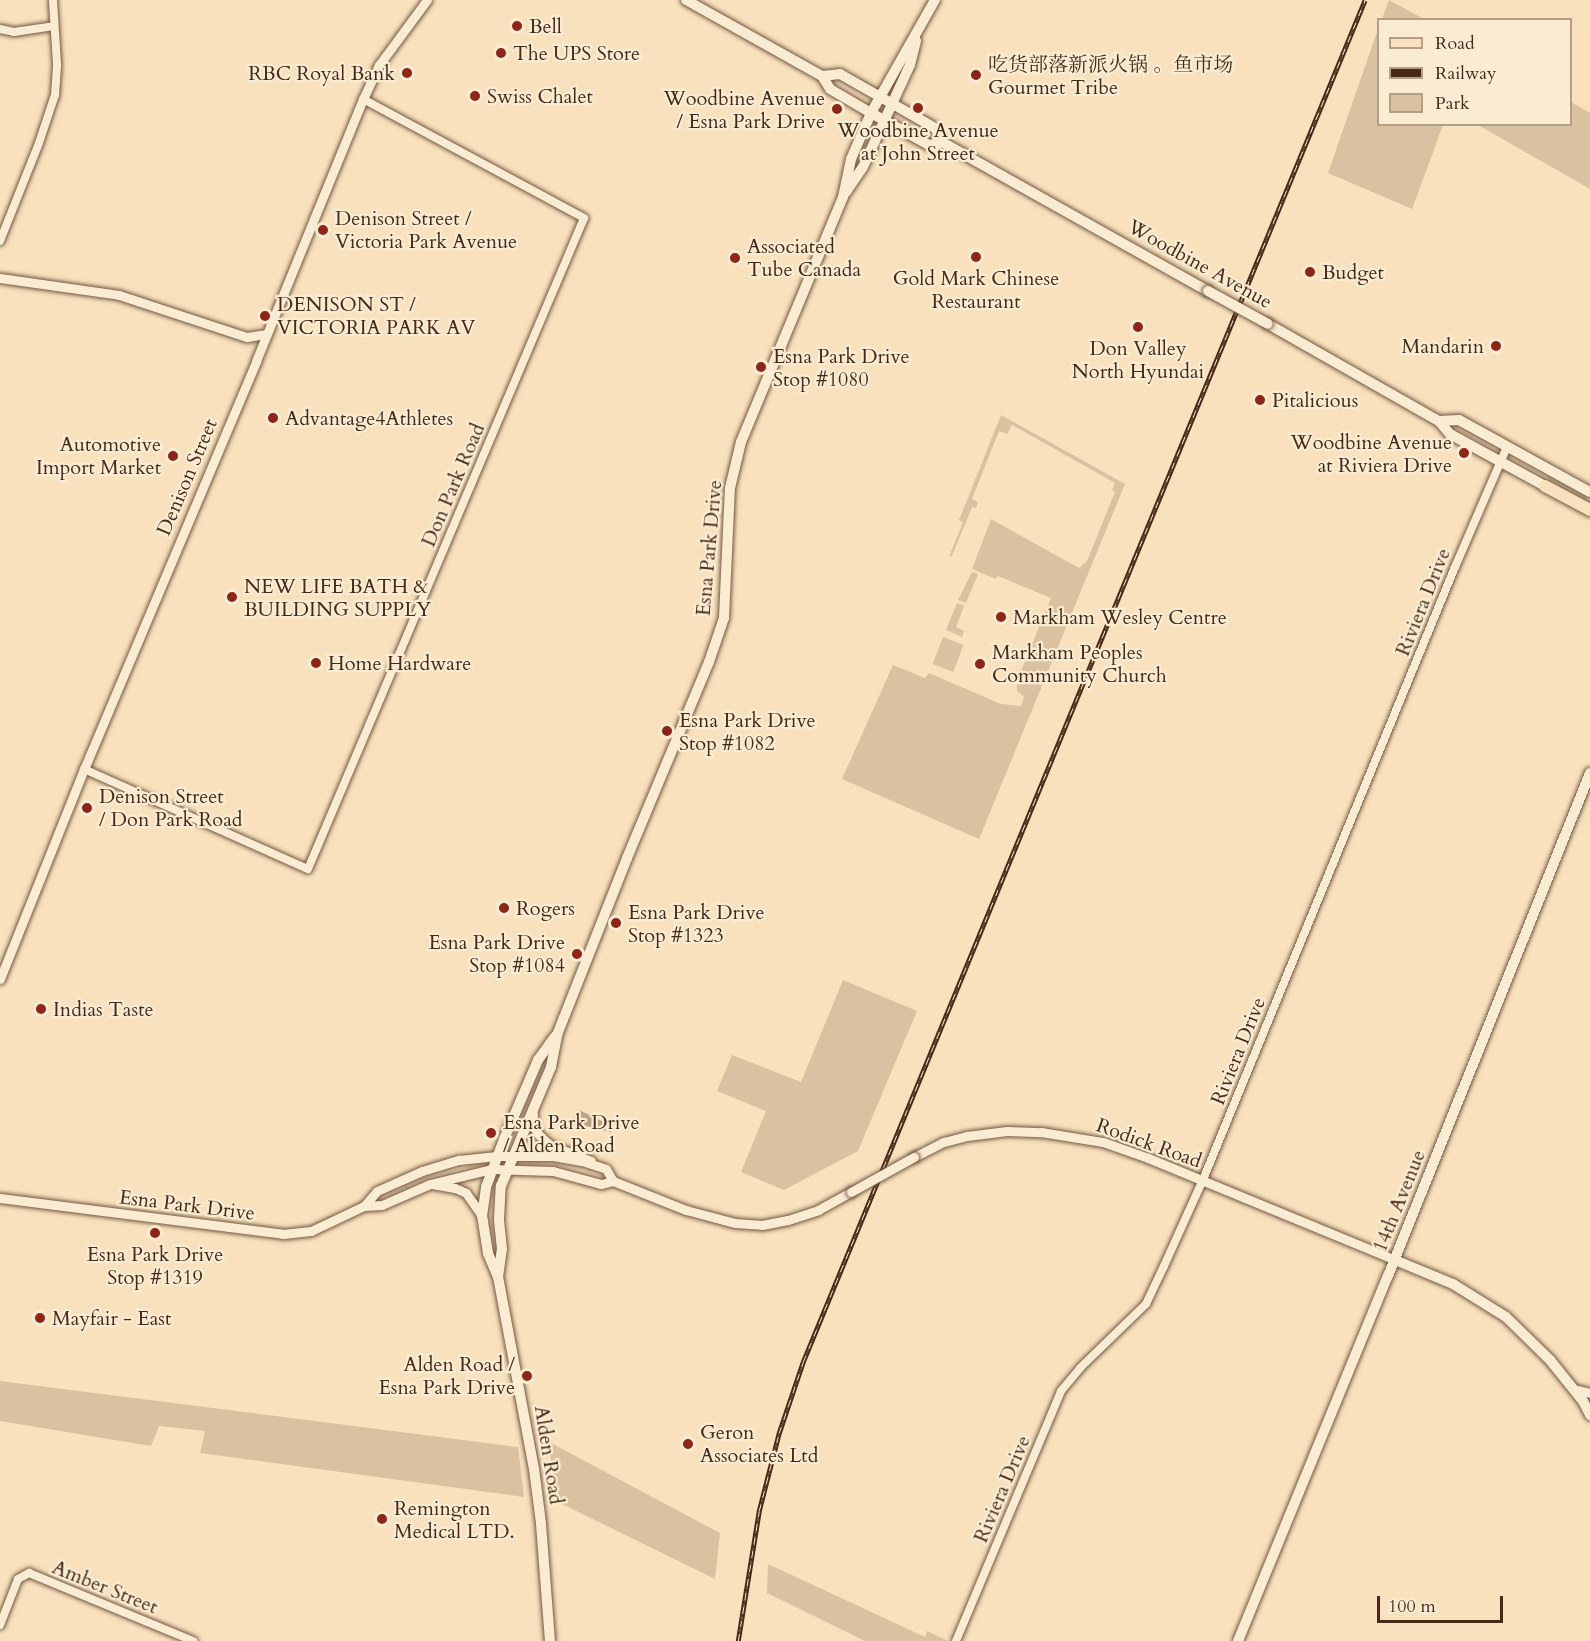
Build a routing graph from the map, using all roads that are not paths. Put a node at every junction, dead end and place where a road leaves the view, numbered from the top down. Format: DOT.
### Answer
graph roads {
  1 [pos="53,0"];
  2 [pos="427,0"];
  3 [pos="686,0"];
  4 [pos="935,0"];
  5 [pos="54,26"];
  6 [pos="0,29"];
  7 [pos="919,32"];
  8 [pos="822,76"];
  9 [pos="879,96"];
  10 [pos="363,99"];
  11 [pos="891,104"];
  12 [pos="871,113"];
  13 [pos="884,120"];
  14 [pos="942,142"];
  15 [pos="843,197"];
  16 [pos="0,241"];
  17 [pos="0,279"];
  18 [pos="267,334"];
  19 [pos="1439,422"];
  20 [pos="1507,447"];
  21 [pos="1500,462"];
  22 [pos="1545,486"];
  23 [pos="1590,492"];
  24 [pos="1590,510"];
  25 [pos="84,769"];
  26 [pos="1590,773"];
  27 [pos="0,980"];
  28 [pos="557,1035"];
  29 [pos="534,1106"];
  30 [pos="497,1156"];
  31 [pos="513,1156"];
  32 [pos="508,1168"];
  33 [pos="492,1169"];
  34 [pos="606,1169"];
  35 [pos="613,1181"];
  36 [pos="1202,1182"];
  37 [pos="430,1184"];
  38 [pos="0,1198"];
  39 [pos="364,1206"];
  40 [pos="482,1216"];
  41 [pos="1395,1260"];
  42 [pos="498,1276"];
  43 [pos="1574,1389"];
  44 [pos="1590,1393"];
  45 [pos="1590,1415"];
  46 [pos="0,1625"];
  47 [pos="192,1641"];
  48 [pos="550,1641"];
  49 [pos="956,1641"];
  50 [pos="1238,1641"];
  1 -- 5 [label="street"];
  2 -- 10 [label="street, Denison Street"];
  3 -- 8 [label="main road, Woodbine Avenue"];
  4 -- 7 [label="main road"];
  5 -- 6 [label="street"];
  5 -- 16 [label="street"];
  7 -- 9 [label="main road, Esna Park Drive"];
  7 -- 11 [label="main road, Esna Park Drive"];
  8 -- 9 [label="main road, Woodbine Avenue"];
  8 -- 12 [label="main road, Woodbine Avenue"];
  9 -- 11 [label="main road, Woodbine Avenue"];
  9 -- 12 [label="main road, Esna Park Drive"];
  10 -- 18 [label="street, Denison Street"];
  10 -- 25 [label="street, Don Park Road"];
  11 -- 13 [label="main road, Esna Park Drive"];
  11 -- 14 [label="main road, Woodbine Avenue"];
  12 -- 13 [label="main road, Woodbine Avenue"];
  12 -- 15 [label="main road, Esna Park Drive"];
  13 -- 14 [label="main road, Woodbine Avenue"];
  13 -- 15 [label="main road, Esna Park Drive"];
  14 -- 19 [label="main road, Woodbine Avenue, bridge"];
  15 -- 28 [label="main road, Esna Park Drive"];
  17 -- 18 [label="street"];
  18 -- 25 [label="street, Denison Street"];
  19 -- 20 [label="main road, Woodbine Avenue"];
  19 -- 21 [label="main road, Woodbine Avenue"];
  20 -- 21 [label="street, Riviera Drive"];
  20 -- 23 [label="main road, Woodbine Avenue"];
  21 -- 22 [label="main road, Woodbine Avenue"];
  21 -- 36 [label="street, Riviera Drive"];
  22 -- 24 [label="main road, Woodbine Avenue"];
  25 -- 27 [label="street, Denison Street"];
  26 -- 41 [label="main road, 14th Avenue"];
  28 -- 29 [label="main road, Esna Park Drive"];
  28 -- 30 [label="main road, Esna Park Drive"];
  29 -- 31 [label="main road, Esna Park Drive"];
  29 -- 34 [label="street"];
  30 -- 31 [label="street, Esna Park Drive"];
  30 -- 33 [label="main road, Alden Road"];
  30 -- 39 [label="street, Esna Park Drive"];
  31 -- 32 [label="main road, Esna Park Drive"];
  31 -- 34 [label="street"];
  32 -- 33 [label="street, Esna Park Drive"];
  32 -- 35 [label="street, Rodick Road"];
  32 -- 42 [label="main road, Alden Road"];
  33 -- 37 [label="street, Esna Park Drive"];
  33 -- 40 [label="main road, Alden Road"];
  34 -- 35 [label="street"];
  35 -- 36 [label="street, Rodick Road, bridge"];
  36 -- 41 [label="street, Rodick Road"];
  36 -- 49 [label="street, Riviera Drive"];
  37 -- 39 [label="street, Esna Park Drive"];
  37 -- 40 [label="street"];
  38 -- 39 [label="street, Esna Park Drive"];
  40 -- 42 [label="main road, Alden Road"];
  41 -- 43 [label="main road, Rodick Road"];
  41 -- 50 [label="main road, 14th Avenue"];
  42 -- 48 [label="main road, Alden Road"];
  43 -- 44 [label="street"];
  43 -- 45 [label="main road, Rodick Road"];
  46 -- 47 [label="street, Amber Street"];
}
